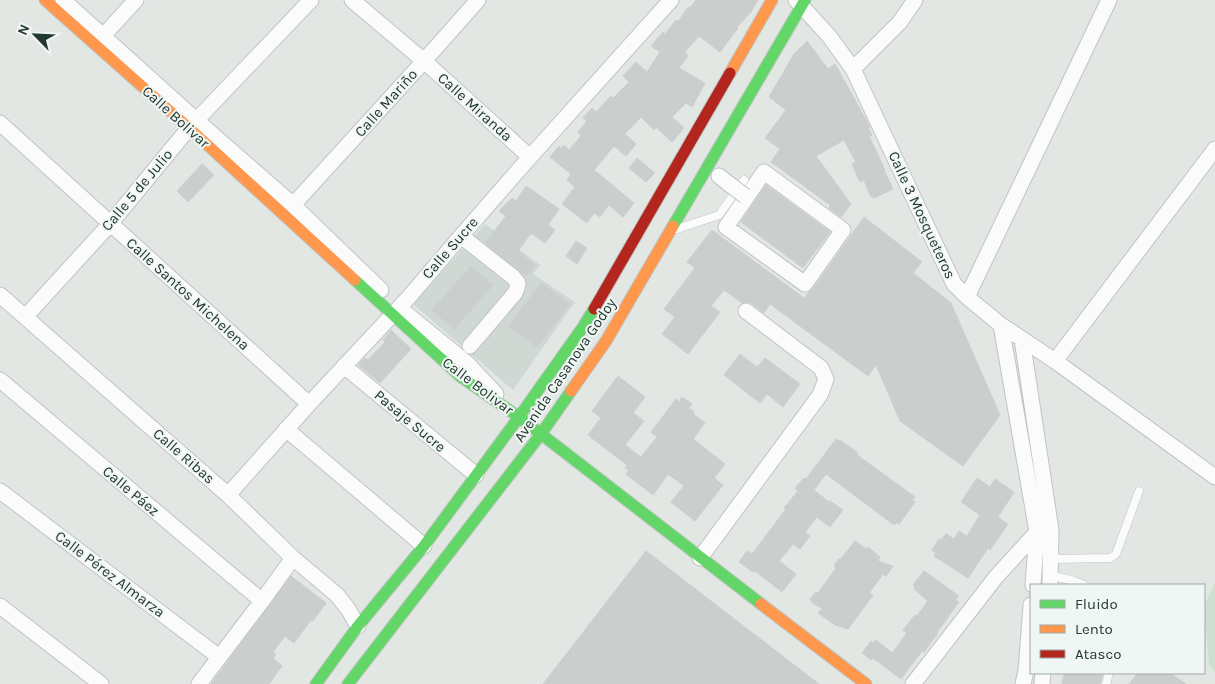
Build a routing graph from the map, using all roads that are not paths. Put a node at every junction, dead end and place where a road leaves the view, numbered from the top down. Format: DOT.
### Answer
graph roads {
  1 [pos="45,0"];
  2 [pos="63,0"];
  3 [pos="136,0"];
  4 [pos="311,0"];
  5 [pos="352,0"];
  6 [pos="478,0"];
  7 [pos="671,0"];
  8 [pos="772,0"];
  9 [pos="915,0"];
  10 [pos="1109,0"];
  11 [pos="801,2"];
  12 [pos="103,36"];
  13 [pos="424,61"];
  14 [pos="853,69"];
  15 [pos="0,123"];
  16 [pos="193,124"];
  17 [pos="1215,149"];
  18 [pos="530,157"];
  19 [pos="724,180"];
  20 [pos="744,180"];
  21 [pos="746,197"];
  22 [pos="293,205"];
  23 [pos="110,224"];
  24 [pos="671,231"];
  25 [pos="460,236"];
  26 [pos="0,295"];
  27 [pos="967,297"];
  28 [pos="746,310"];
  29 [pos="396,311"];
  30 [pos="26,316"];
  31 [pos="1001,325"];
  32 [pos="1022,339"];
  33 [pos="470,346"];
  34 [pos="1055,361"];
  35 [pos="344,366"];
  36 [pos="0,380"];
  37 [pos="309,404"];
  38 [pos="519,417"];
  39 [pos="286,429"];
  40 [pos="541,434"];
  41 [pos="476,475"];
  42 [pos="1215,477"];
  43 [pos="0,491"];
  44 [pos="1139,491"];
  45 [pos="228,495"];
  46 [pos="1044,531"];
  47 [pos="424,546"];
  48 [pos="293,558"];
  49 [pos="700,558"];
  50 [pos="1050,559"];
  51 [pos="1050,580"];
  52 [pos="1033,584"];
  53 [pos="1082,584"];
  54 [pos="262,601"];
  55 [pos="0,606"];
  56 [pos="1030,618"];
  57 [pos="358,626"];
  58 [pos="219,657"];
  59 [pos="101,684"];
  60 [pos="199,684"];
  61 [pos="316,684"];
  62 [pos="348,684"];
  63 [pos="866,684"];
  64 [pos="914,684"];
  65 [pos="1024,684"];
  1 -- 16 [label="street, Calle Bolivar"];
  2 -- 12 [label="street, Calle Bolivar"];
  3 -- 12 [label="street"];
  4 -- 16 [label="street, Calle 5 de Julio"];
  5 -- 13 [label="street, Calle Miranda"];
  6 -- 13 [label="street, Calle Mariño"];
  7 -- 18 [label="street, Calle Sucre"];
  8 -- 38 [label="street, Avenida Casanova Godoy"];
  9 -- 14 [label="street"];
  10 -- 27 [label="street"];
  11 -- 14 [label="street, Calle 3 Mosqueteros"];
  11 -- 24 [label="street, Avenida Casanova Godoy"];
  12 -- 16 [label="street, Calle Bolivar"];
  13 -- 18 [label="street, Calle Miranda"];
  13 -- 22 [label="street, Calle Mariño"];
  14 -- 27 [label="street, Calle 3 Mosqueteros"];
  15 -- 23 [label="street, Calle Santos Michelena"];
  16 -- 22 [label="street, Calle Bolivar"];
  16 -- 23 [label="street, Calle 5 de Julio"];
  16 -- 29 [label="street, Calle Bolivar"];
  17 -- 34 [label="street"];
  18 -- 25 [label="street, Calle Sucre"];
  19 -- 21 [label="street, bridge"];
  20 -- 24 [label="lane"];
  21 -- 21 [label="street"];
  22 -- 29 [label="street, Calle Bolivar"];
  23 -- 30 [label="street, Calle 5 de Julio"];
  23 -- 37 [label="street, Calle Santos Michelena"];
  24 -- 40 [label="street, Avenida Casanova Godoy"];
  25 -- 29 [label="street, Calle Sucre"];
  25 -- 33 [label="street"];
  26 -- 30 [label="street, Calle Ribas"];
  27 -- 31 [label="street, Calle 3 Mosqueteros"];
  28 -- 49 [label="street"];
  29 -- 35 [label="street, Calle Sucre"];
  29 -- 38 [label="street, Calle Bolivar"];
  30 -- 45 [label="street, Calle Ribas"];
  31 -- 32 [label="street, Calle 3 Mosqueteros"];
  31 -- 46 [label="street"];
  32 -- 34 [label="street, Calle 3 Mosqueteros"];
  32 -- 46 [label="street"];
  34 -- 42 [label="street, Calle 3 Mosqueteros"];
  35 -- 37 [label="street, Calle Sucre"];
  35 -- 41 [label="street, Pasaje Sucre"];
  36 -- 54 [label="street, Calle Páez"];
  37 -- 39 [label="street, Calle Sucre"];
  38 -- 40 [label="street"];
  38 -- 41 [label="street, Avenida Casanova Godoy"];
  39 -- 45 [label="street, Calle Sucre"];
  39 -- 47 [label="street"];
  40 -- 49 [label="street"];
  40 -- 62 [label="street, Avenida Casanova Godoy"];
  41 -- 47 [label="street, Avenida Casanova Godoy"];
  43 -- 58 [label="street, Calle Pérez Almarza"];
  44 -- 50 [label="lane"];
  45 -- 48 [label="street, Calle Ribas"];
  46 -- 50 [label="street"];
  46 -- 52 [label="street"];
  46 -- 64 [label="street"];
  47 -- 57 [label="street, Avenida Casanova Godoy"];
  48 -- 54 [label="street"];
  48 -- 57 [label="street, Calle Ribas"];
  49 -- 63 [label="street"];
  50 -- 51 [label="street"];
  51 -- 53 [label="lane"];
  54 -- 58 [label="street"];
  55 -- 59 [label="street"];
  56 -- 65 [label="street"];
  57 -- 61 [label="street, Avenida Casanova Godoy"];
  58 -- 60 [label="street"];
}
